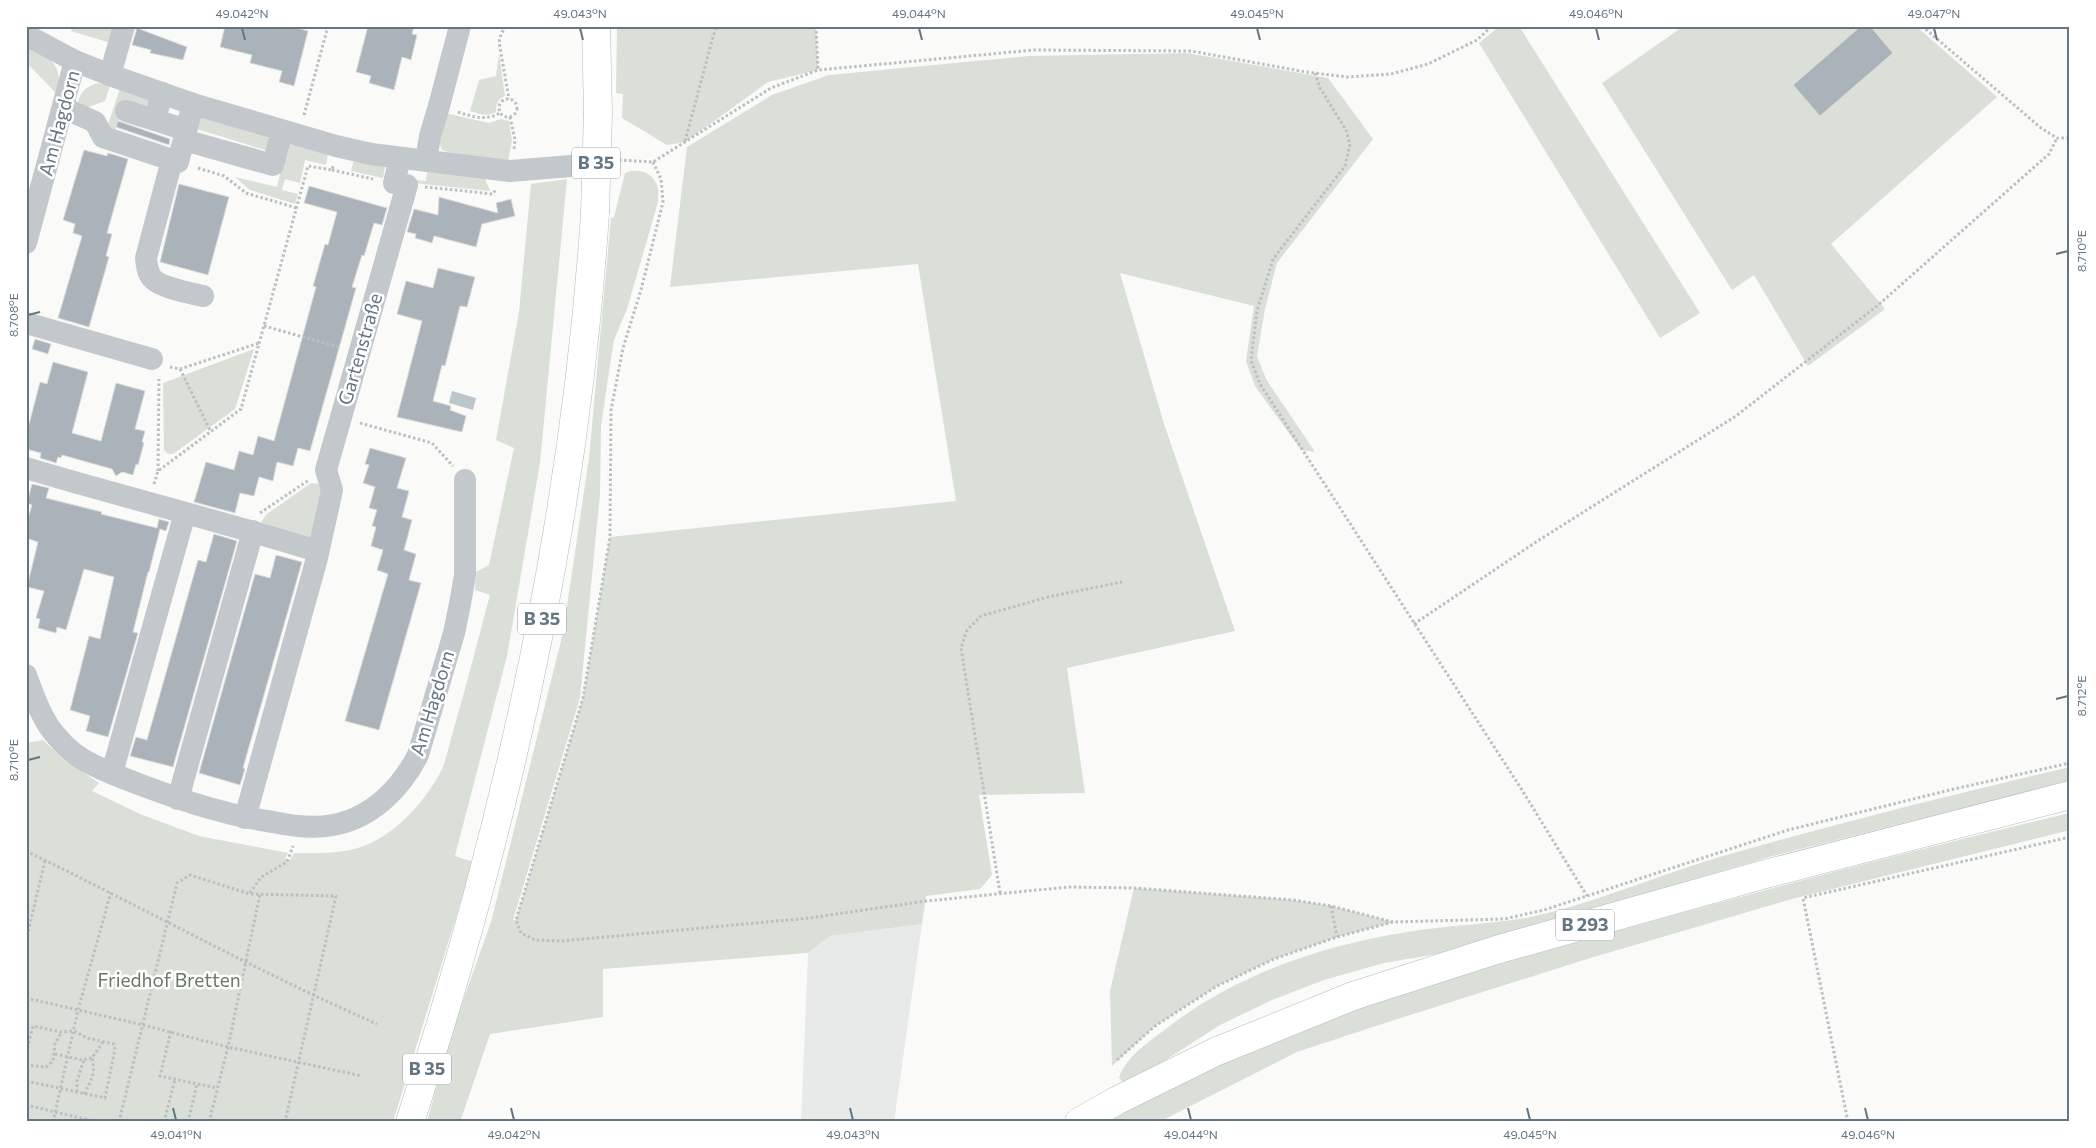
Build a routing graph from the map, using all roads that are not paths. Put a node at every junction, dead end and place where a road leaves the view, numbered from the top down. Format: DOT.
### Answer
graph roads {
  1 [pos="124,26"];
  2 [pos="460,26"];
  3 [pos="596,26"];
  4 [pos="26,35"];
  5 [pos="76,61"];
  6 [pos="110,74"];
  7 [pos="162,93"];
  8 [pos="192,104"];
  9 [pos="64,108"];
  10 [pos="126,110"];
  11 [pos="155,120"];
  12 [pos="290,134"];
  13 [pos="185,135"];
  14 [pos="400,158"];
  15 [pos="175,161"];
  16 [pos="426,161"];
  17 [pos="571,166"];
  18 [pos="26,243"];
  19 [pos="203,296"];
  20 [pos="26,323"];
  21 [pos="155,367"];
  22 [pos="26,468"];
  23 [pos="465,480"];
  24 [pos="185,513"];
  25 [pos="256,523"];
  26 [pos="317,551"];
  27 [pos="26,675"];
  28 [pos="34,717"];
  29 [pos="112,773"];
  30 [pos="2070,795"];
  31 [pos="178,799"];
  32 [pos="245,818"];
  33 [pos="410,1122"];
  34 [pos="1079,1122"];
  1 -- 6 [label="street"];
  2 -- 16 [label="street"];
  3 -- 33 [label="main road, B 35, bridge"];
  4 -- 5 [label="street"];
  5 -- 6 [label="street"];
  5 -- 9 [label="street, Am Hagdorn"];
  6 -- 7 [label="street"];
  7 -- 8 [label="street"];
  7 -- 11 [label="street"];
  8 -- 12 [label="street"];
  8 -- 13 [label="street"];
  9 -- 15 [label="street"];
  9 -- 18 [label="street, Am Hagdorn"];
  10 -- 11 [label="street"];
  11 -- 13 [label="street"];
  12 -- 13 [label="street"];
  12 -- 14 [label="street"];
  13 -- 15 [label="street"];
  14 -- 16 [label="street"];
  14 -- 26 [label="street, Gartenstraße"];
  15 -- 19 [label="street"];
  16 -- 17 [label="street"];
  20 -- 21 [label="street"];
  22 -- 24 [label="street"];
  23 -- 32 [label="street, Am Hagdorn"];
  24 -- 25 [label="street"];
  24 -- 29 [label="street"];
  25 -- 26 [label="street"];
  25 -- 31 [label="street"];
  26 -- 32 [label="street"];
  27 -- 28 [label="street, Am Hagdorn"];
  28 -- 29 [label="street, Am Hagdorn"];
  29 -- 31 [label="street, Am Hagdorn"];
  30 -- 34 [label="main road, B 293"];
  31 -- 32 [label="street, Am Hagdorn"];
}
